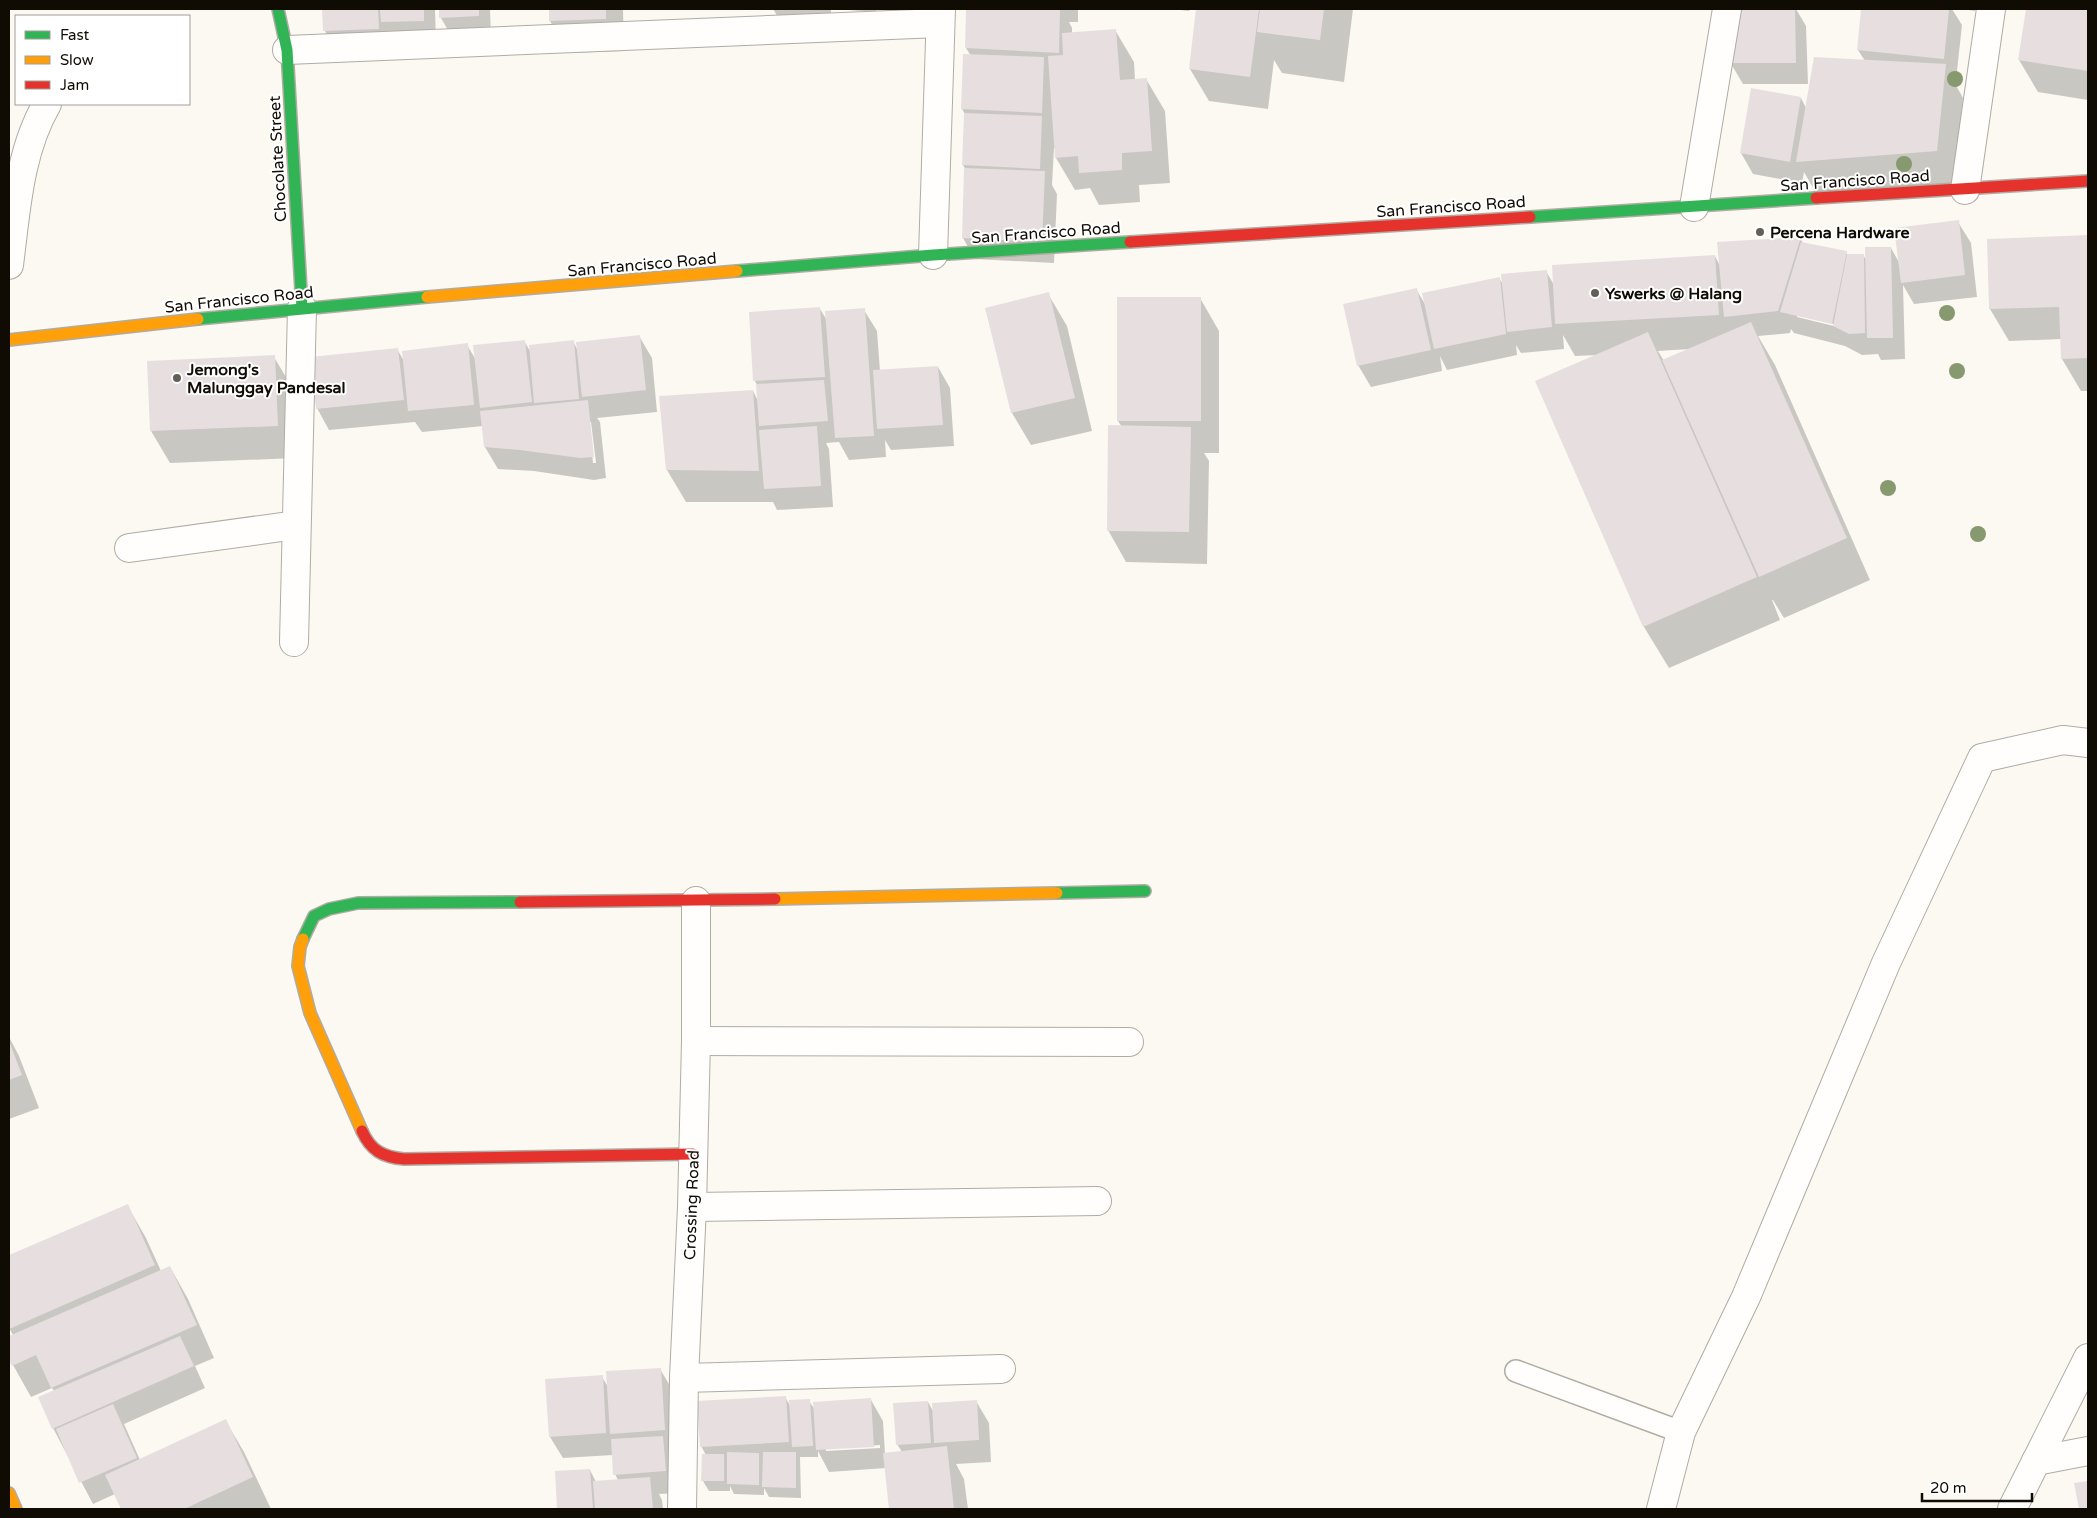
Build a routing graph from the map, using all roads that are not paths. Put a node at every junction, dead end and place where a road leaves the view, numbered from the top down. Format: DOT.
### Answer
graph roads {
  1 [pos="278,9"];
  2 [pos="1727,9"];
  3 [pos="1991,9"];
  4 [pos="941,16"];
  5 [pos="288,50"];
  6 [pos="46,105"];
  7 [pos="2088,180"];
  8 [pos="1965,190"];
  9 [pos="1694,207"];
  10 [pos="933,255"];
  11 [pos="9,266"];
  12 [pos="302,308"];
  13 [pos="9,340"];
  14 [pos="296,526"];
  15 [pos="129,548"];
  16 [pos="294,642"];
  17 [pos="2088,744"];
  18 [pos="1145,891"];
  19 [pos="696,901"];
  20 [pos="696,1041"];
  21 [pos="1130,1042"];
  22 [pos="693,1154"];
  23 [pos="1097,1202"];
  24 [pos="692,1207"];
  25 [pos="2088,1358"];
  26 [pos="1002,1369"];
  27 [pos="1516,1371"];
  28 [pos="684,1378"];
  29 [pos="1681,1432"];
  30 [pos="2088,1451"];
  31 [pos="2036,1461"];
  32 [pos="9,1493"];
  33 [pos="16,1509"];
  34 [pos="682,1509"];
  35 [pos="1661,1509"];
  36 [pos="2012,1509"];
  1 -- 5 [label="main road, Chocolate Street"];
  2 -- 9 [label="street"];
  3 -- 8 [label="street"];
  4 -- 5 [label="street"];
  4 -- 10 [label="street"];
  5 -- 12 [label="main road, Chocolate Street"];
  6 -- 11 [label="street"];
  7 -- 8 [label="main road, San Francisco Road"];
  8 -- 9 [label="main road, San Francisco Road"];
  9 -- 10 [label="main road, San Francisco Road"];
  10 -- 12 [label="main road, San Francisco Road"];
  12 -- 13 [label="main road, San Francisco Road"];
  12 -- 14 [label="street"];
  14 -- 15 [label="street"];
  14 -- 16 [label="street"];
  17 -- 29 [label="street"];
  18 -- 19 [label="main road"];
  19 -- 20 [label="street, Crossing Road"];
  19 -- 22 [label="main road"];
  20 -- 21 [label="street"];
  20 -- 22 [label="street, Crossing Road"];
  22 -- 24 [label="street, Crossing Road"];
  23 -- 24 [label="street"];
  24 -- 28 [label="street, Crossing Road"];
  25 -- 31 [label="street"];
  26 -- 28 [label="street"];
  27 -- 29 [label="lane"];
  28 -- 34 [label="street, Crossing Road"];
  29 -- 35 [label="street"];
  30 -- 31 [label="street"];
  31 -- 36 [label="street"];
  32 -- 33 [label="main road"];
}
